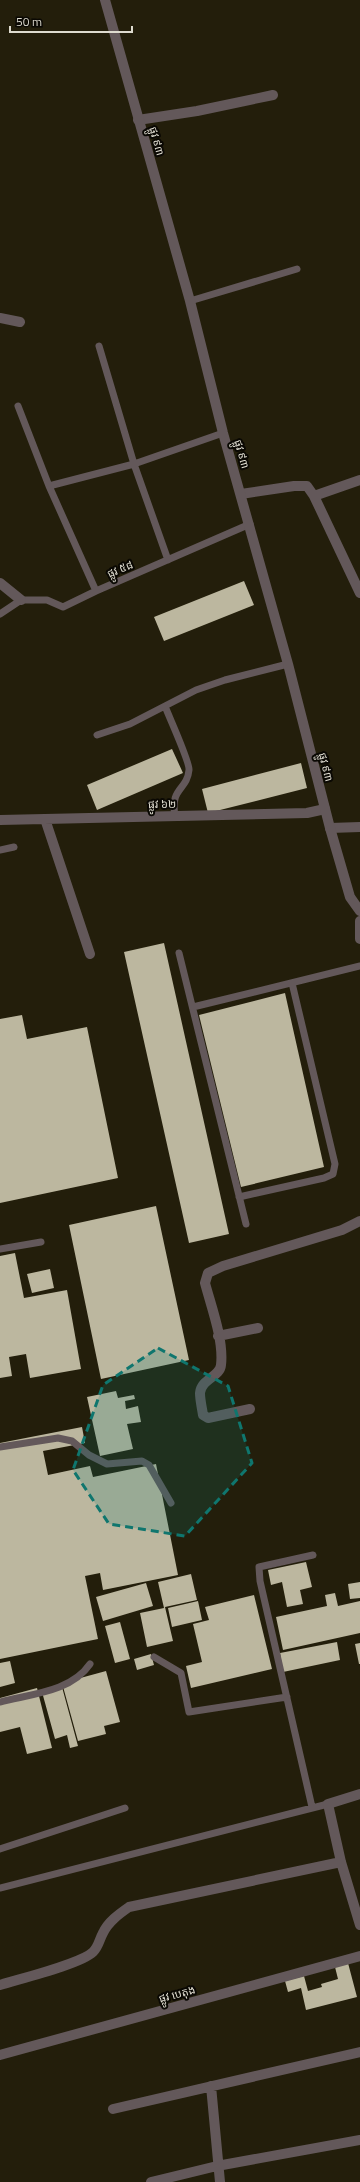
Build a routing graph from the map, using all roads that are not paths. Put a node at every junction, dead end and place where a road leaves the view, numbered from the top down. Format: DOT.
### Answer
graph roads {
  1 [pos="106,0"];
  2 [pos="273,95"];
  3 [pos="138,120"];
  4 [pos="296,269"];
  5 [pos="190,301"];
  6 [pos="0,318"];
  7 [pos="20,322"];
  8 [pos="99,346"];
  9 [pos="18,406"];
  10 [pos="223,433"];
  11 [pos="134,464"];
  12 [pos="360,480"];
  13 [pos="49,486"];
  14 [pos="241,494"];
  15 [pos="314,496"];
  16 [pos="250,524"];
  17 [pos="168,560"];
  18 [pos="0,583"];
  19 [pos="96,590"];
  20 [pos="360,593"];
  21 [pos="21,600"];
  22 [pos="0,614"];
  23 [pos="288,664"];
  24 [pos="165,706"];
  25 [pos="97,735"];
  26 [pos="325,809"];
  27 [pos="176,816"];
  28 [pos="45,819"];
  29 [pos="0,820"];
  30 [pos="360,827"];
  31 [pos="330,828"];
  32 [pos="14,847"];
  33 [pos="0,850"];
  34 [pos="360,911"];
  35 [pos="360,921"];
  36 [pos="360,940"];
  37 [pos="179,953"];
  38 [pos="90,954"];
  39 [pos="360,966"];
  40 [pos="292,983"];
  41 [pos="194,1007"];
  42 [pos="240,1197"];
  43 [pos="360,1221"];
  44 [pos="246,1224"];
  45 [pos="41,1242"];
  46 [pos="0,1249"];
  47 [pos="258,1328"];
  48 [pos="218,1336"];
  49 [pos="250,1409"];
  50 [pos="0,1447"];
  51 [pos="170,1503"];
  52 [pos="313,1555"];
  53 [pos="154,1658"];
  54 [pos="90,1664"];
  55 [pos="287,1697"];
  56 [pos="0,1702"];
  57 [pos="360,1794"];
  58 [pos="328,1804"];
  59 [pos="312,1807"];
  60 [pos="125,1808"];
  61 [pos="0,1849"];
  62 [pos="341,1862"];
  63 [pos="0,1888"];
  64 [pos="360,1925"];
  65 [pos="360,1956"];
  66 [pos="0,1985"];
  67 [pos="360,2052"];
  68 [pos="0,2055"];
  69 [pos="211,2086"];
  70 [pos="113,2109"];
  71 [pos="360,2140"];
  72 [pos="217,2166"];
  73 [pos="151,2182"];
  74 [pos="220,2182"];
  1 -- 3 [label="street, ផ្លូវ ៩៣"];
  2 -- 3 [label="street"];
  3 -- 5 [label="street, ផ្លូវ ៩៣"];
  4 -- 5 [label="lane"];
  5 -- 10 [label="street, ផ្លូវ ៩៣"];
  6 -- 7 [label="street"];
  8 -- 11 [label="lane"];
  9 -- 13 [label="lane"];
  10 -- 11 [label="lane"];
  10 -- 14 [label="street, ផ្លូវ ៩៣"];
  11 -- 13 [label="lane"];
  11 -- 17 [label="lane"];
  12 -- 15 [label="street"];
  13 -- 19 [label="lane"];
  14 -- 15 [label="street"];
  14 -- 16 [label="street, ផ្លូវ ៩៣"];
  15 -- 20 [label="street"];
  16 -- 17 [label="lane, ផ្លូវ ៥៨"];
  16 -- 23 [label="street, ផ្លូវ ៩៣"];
  17 -- 19 [label="lane, ផ្លូវ ៥៨"];
  18 -- 21 [label="street"];
  19 -- 21 [label="lane, ផ្លូវ ៥៨"];
  21 -- 22 [label="lane"];
  23 -- 24 [label="lane"];
  23 -- 26 [label="street, ផ្លូវ ៩៣"];
  24 -- 25 [label="lane"];
  24 -- 27 [label="lane"];
  26 -- 27 [label="street, ផ្លូវ ៦២"];
  26 -- 31 [label="street, ផ្លូវ ៩៣"];
  27 -- 28 [label="street, ផ្លូវ ៦២"];
  28 -- 29 [label="street, ផ្លូវ ៦២"];
  28 -- 38 [label="street"];
  30 -- 31 [label="street"];
  31 -- 34 [label="street, ផ្លូវ ៩៣"];
  32 -- 33 [label="lane"];
  35 -- 36 [label="street"];
  37 -- 41 [label="lane"];
  39 -- 40 [label="lane"];
  40 -- 41 [label="lane"];
  40 -- 42 [label="lane"];
  41 -- 42 [label="lane"];
  42 -- 44 [label="lane"];
  43 -- 48 [label="street"];
  45 -- 46 [label="lane"];
  47 -- 48 [label="street"];
  48 -- 49 [label="street"];
  50 -- 51 [label="lane"];
  52 -- 55 [label="lane"];
  53 -- 55 [label="lane"];
  54 -- 56 [label="lane"];
  55 -- 59 [label="lane"];
  57 -- 58 [label="street"];
  58 -- 59 [label="lane"];
  58 -- 62 [label="street"];
  59 -- 63 [label="lane"];
  60 -- 61 [label="lane"];
  62 -- 64 [label="street"];
  62 -- 66 [label="street"];
  65 -- 68 [label="street, ផ្លូវ បេតុង"];
  67 -- 69 [label="street"];
  69 -- 70 [label="street"];
  69 -- 72 [label="street"];
  71 -- 72 [label="street"];
  72 -- 73 [label="street"];
  72 -- 74 [label="street"];
}
